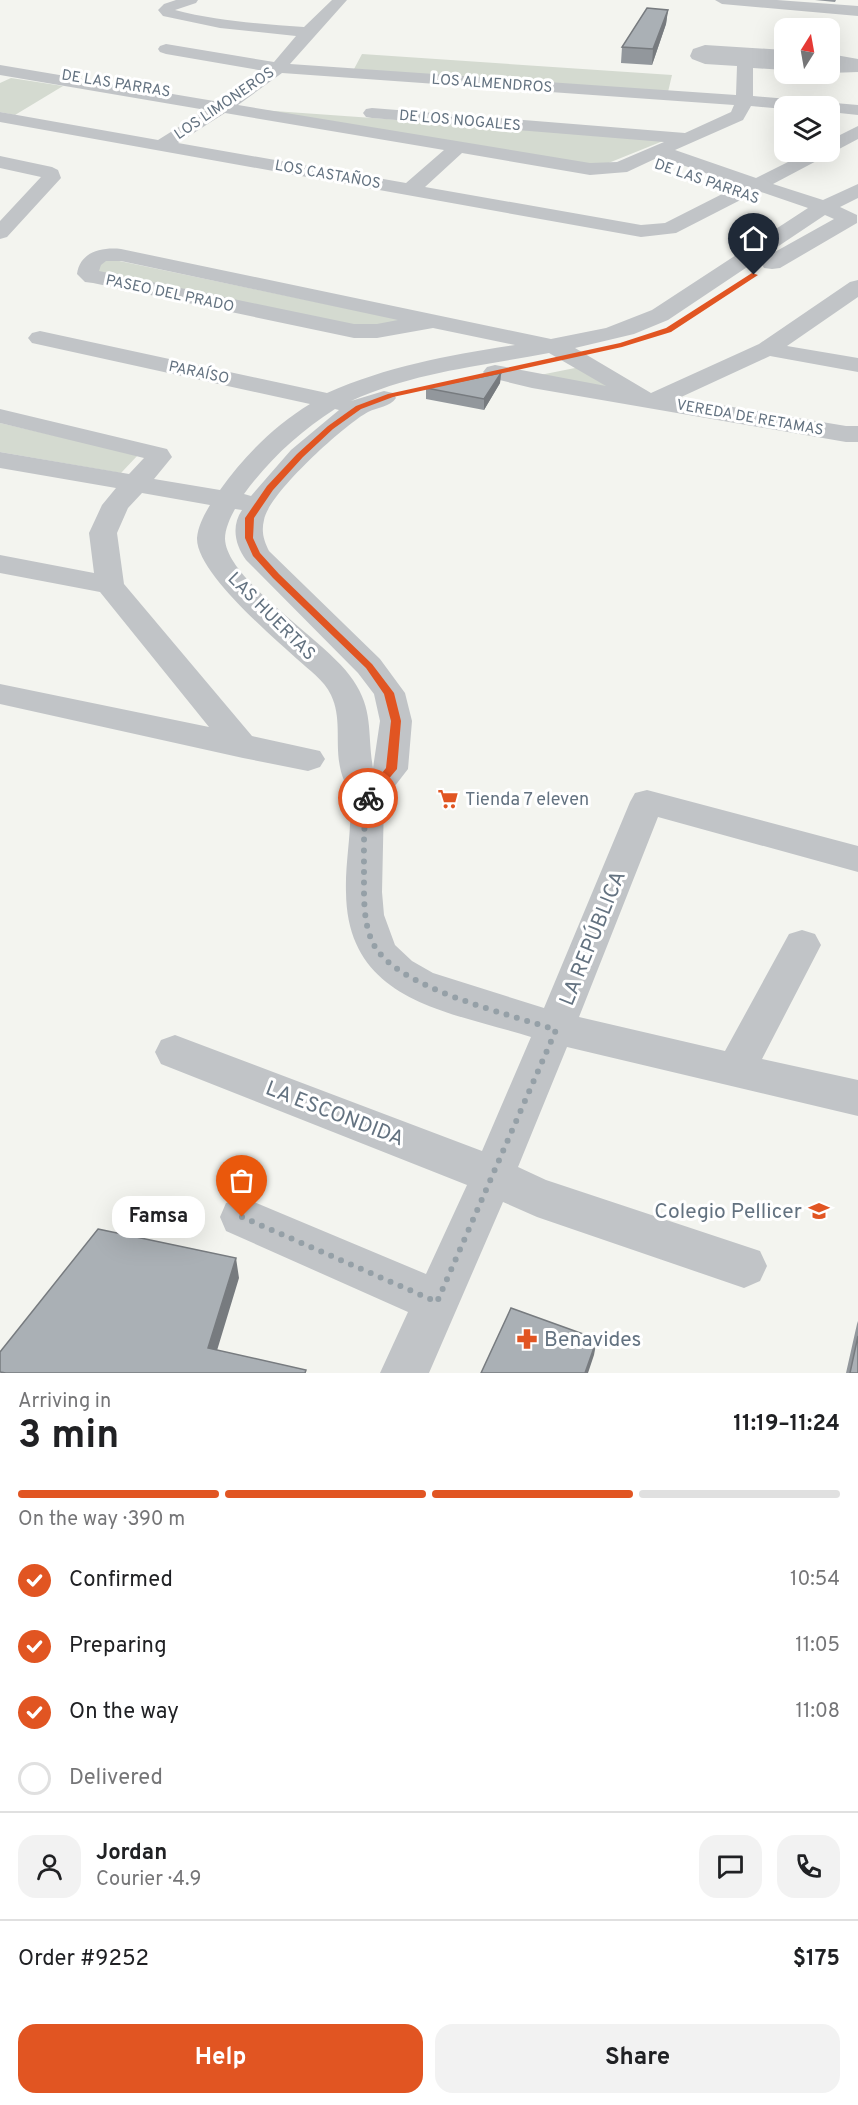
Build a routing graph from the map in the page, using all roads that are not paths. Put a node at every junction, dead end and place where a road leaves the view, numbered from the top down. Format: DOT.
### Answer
graph roads {
  1 [pos="191,0"];
  2 [pos="340,0"];
  3 [pos="722,0"];
  4 [pos="857,10"];
  5 [pos="308,32"];
  6 [pos="166,49"];
  7 [pos="774,55"];
  8 [pos="840,61"];
  9 [pos="745,62"];
  10 [pos="0,63"];
  11 [pos="774,64"];
  12 [pos="278,68"];
  13 [pos="840,68"];
  14 [pos="0,70"];
  15 [pos="501,83"];
  16 [pos="744,101"];
  17 [pos="774,103"];
  18 [pos="226,104"];
  19 [pos="840,108"];
  20 [pos="858,110"];
  21 [pos="0,117"];
  22 [pos="482,122"];
  23 [pos="858,131"];
  24 [pos="688,139"];
  25 [pos="840,141"];
  26 [pos="162,145"];
  27 [pos="459,146"];
  28 [pos="650,155"];
  29 [pos="0,162"];
  30 [pos="801,162"];
  31 [pos="748,188"];
  32 [pos="411,189"];
  33 [pos="858,190"];
  34 [pos="831,216"];
  35 [pos="4,223"];
  36 [pos="858,287"];
  37 [pos="432,321"];
  38 [pos="40,338"];
  39 [pos="767,349"];
  40 [pos="563,351"];
  41 [pos="858,365"];
  42 [pos="495,372"];
  43 [pos="648,399"];
  44 [pos="328,400"];
  45 [pos="359,407"];
  46 [pos="0,416"];
  47 [pos="858,434"];
  48 [pos="0,460"];
  49 [pos="143,475"];
  50 [pos="234,491"];
  51 [pos="264,496"];
  52 [pos="0,564"];
  53 [pos="110,585"];
  54 [pos="0,694"];
  55 [pos="243,747"];
  56 [pos="308,759"];
  57 [pos="367,798"];
  58 [pos="858,858"];
  59 [pos="802,945"];
  60 [pos="556,1030"];
  61 [pos="175,1052"];
  62 [pos="736,1070"];
  63 [pos="858,1098"];
  64 [pos="493,1177"];
  65 [pos="242,1217"];
  66 [pos="744,1266"];
  67 [pos="437,1302"];
  68 [pos="404,1373"];
  1 -- 5 [label="street"];
  2 -- 5 [label="street, LOS LIMONEROS"];
  3 -- 4 [label="street"];
  5 -- 12 [label="street, LOS LIMONEROS"];
  6 -- 12 [label="street, LOS ALMENDROS"];
  7 -- 9 [label="street"];
  8 -- 13 [label="street"];
  9 -- 11 [label="street"];
  9 -- 16 [label="street"];
  10 -- 18 [label="street, DE LAS PARRAS"];
  12 -- 15 [label="street, LOS ALMENDROS"];
  12 -- 18 [label="street, LOS LIMONEROS"];
  14 -- 18 [label="street, DE LAS PARRAS"];
  15 -- 16 [label="street, LOS ALMENDROS"];
  15 -- 22 [label="street"];
  16 -- 17 [label="street, LOS ALMENDROS"];
  16 -- 24 [label="street"];
  18 -- 22 [label="street, DE LOS NOGALES"];
  18 -- 26 [label="street, LOS LIMONEROS"];
  18 -- 27 [label="street, DE LOS NOGALES"];
  19 -- 20 [label="street"];
  21 -- 26 [label="street, LOS CASTAÑOS"];
  22 -- 24 [label="street, DE LOS NOGALES"];
  23 -- 25 [label="street"];
  24 -- 28 [label="street"];
  26 -- 32 [label="street, LOS CASTAÑOS"];
  27 -- 28 [label="street, DE LOS NOGALES"];
  27 -- 32 [label="street"];
  28 -- 31 [label="street, DE LAS PARRAS"];
  29 -- 35 [label="street"];
  30 -- 31 [label="street"];
  31 -- 32 [label="street, LOS CASTAÑOS"];
  31 -- 34 [label="street, DE LAS PARRAS"];
  33 -- 34 [label="street, LAS HUERTAS"];
  34 -- 40 [label="street, LAS HUERTAS"];
  36 -- 39 [label="street"];
  37 -- 37 [label="street, PASEO DEL PRADO"];
  37 -- 40 [label="street, PASEO DEL PRADO"];
  38 -- 44 [label="street, PARAÍSO"];
  39 -- 41 [label="street"];
  39 -- 43 [label="street"];
  40 -- 42 [label="street, LAS HUERTAS"];
  40 -- 43 [label="street, VEREDA DE RETAMAS"];
  40 -- 44 [label="street, LAS HUERTAS"];
  42 -- 43 [label="street, VEREDA DE RETAMAS"];
  42 -- 45 [label="street, LAS HUERTAS"];
  43 -- 47 [label="street, VEREDA DE RETAMAS"];
  44 -- 45 [label="street, PARAÍSO"];
  44 -- 50 [label="street, LAS HUERTAS"];
  45 -- 51 [label="street, LAS HUERTAS"];
  46 -- 49 [label="street"];
  48 -- 49 [label="street"];
  49 -- 50 [label="street"];
  49 -- 53 [label="street"];
  50 -- 51 [label="street"];
  50 -- 57 [label="street, LAS HUERTAS"];
  51 -- 57 [label="street, LAS HUERTAS"];
  52 -- 53 [label="street"];
  53 -- 55 [label="street"];
  54 -- 55 [label="street"];
  55 -- 56 [label="street"];
  57 -- 60 [label="street, LAS HUERTAS"];
  58 -- 60 [label="street, LA REPÚBLICA"];
  59 -- 62 [label="street"];
  60 -- 62 [label="street, LAS HUERTAS"];
  60 -- 64 [label="street, LA REPÚBLICA"];
  61 -- 64 [label="street, LA ESCONDIDA"];
  62 -- 63 [label="street, LAS HUERTAS"];
  64 -- 66 [label="street, LA ESCONDIDA"];
  64 -- 67 [label="street, LA REPÚBLICA"];
  65 -- 67 [label="street"];
  67 -- 68 [label="street, LA REPÚBLICA"];
}
